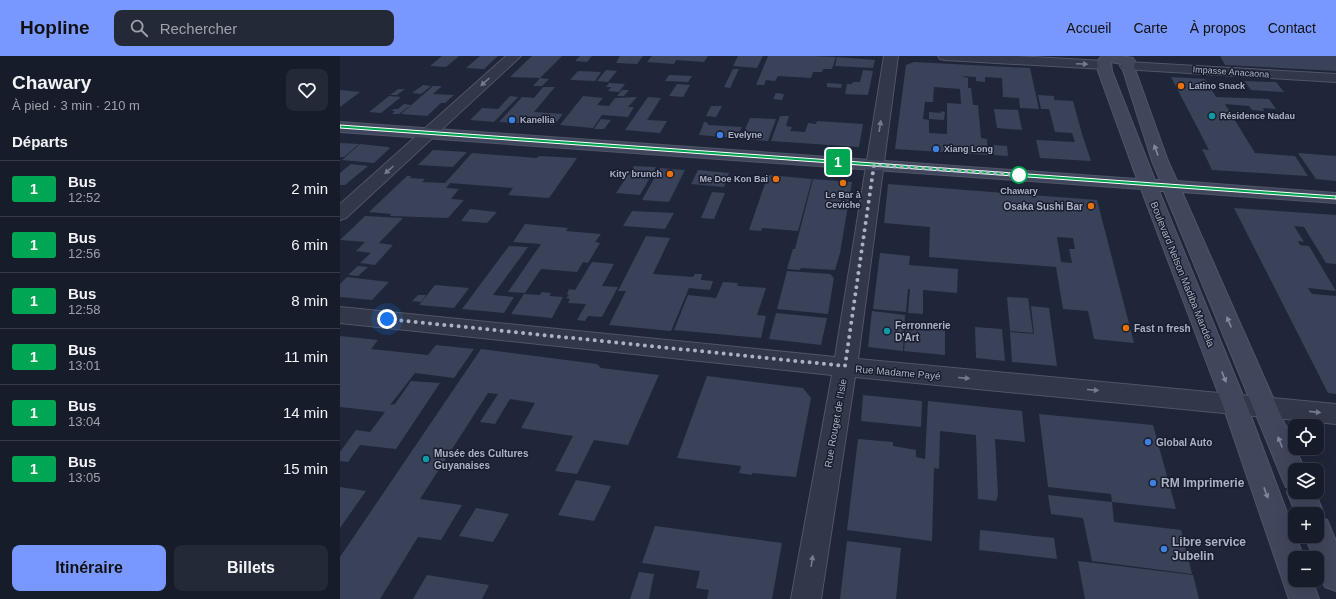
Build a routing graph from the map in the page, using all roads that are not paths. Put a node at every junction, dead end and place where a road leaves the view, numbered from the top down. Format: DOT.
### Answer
graph roads {
  1 [pos="514,56"];
  2 [pos="891,56"];
  3 [pos="945,56"];
  4 [pos="1104,65"];
  5 [pos="1127,66"];
  6 [pos="1336,78"];
  7 [pos="340,127"];
  8 [pos="429,133"];
  9 [pos="874,165"];
  10 [pos="1148,184"];
  11 [pos="1172,186"];
  12 [pos="1336,198"];
  13 [pos="340,214"];
  14 [pos="340,315"];
  15 [pos="845,366"];
  16 [pos="1234,403"];
  17 [pos="1266,407"];
  18 [pos="1336,414"];
  19 [pos="1289,463"];
  20 [pos="1322,543"];
  21 [pos="1288,553"];
  22 [pos="1336,576"];
  23 [pos="1300,587"];
  24 [pos="806,599"];
  25 [pos="1304,599"];
  1 -- 8 [label="street, one-way"];
  9 -- 2 [label="street, Rue Rouget de l'Isle, one-way"];
  3 -- 4 [label="street, one-way"];
  4 -- 5 [label="street"];
  4 -- 10 [label="street, Boulevard Nelson Madiba Mandela"];
  5 -- 6 [label="street, Impasse Anacaona"];
  11 -- 5 [label="street, one-way"];
  7 -- 8 [label="street"];
  8 -- 9 [label="street"];
  8 -- 13 [label="street, one-way"];
  9 -- 10 [label="street"];
  9 -- 15 [label="street, Rue Rouget de l'Isle"];
  10 -- 11 [label="street"];
  10 -- 16 [label="street, Boulevard Nelson Madiba Mandela, one-way"];
  11 -- 12 [label="street"];
  17 -- 11 [label="street, one-way"];
  14 -- 15 [label="street, Rue Madame Payé"];
  15 -- 16 [label="street, Rue Madame Payé, one-way"];
  24 -- 15 [label="street, Rue Rouget de l'Isle, one-way"];
  16 -- 17 [label="street, Rue Madame Payé"];
  16 -- 21 [label="street, Boulevard Nelson Madiba Mandela, one-way"];
  17 -- 18 [label="street, Rue Madame Payé, one-way"];
  19 -- 17 [label="street, one-way"];
  20 -- 22 [label="street"];
  23 -- 25 [label="street"];
}
